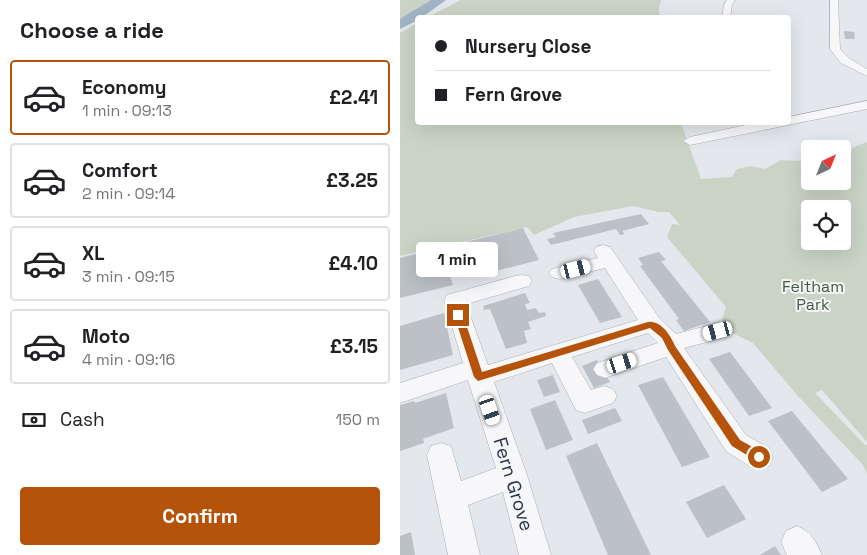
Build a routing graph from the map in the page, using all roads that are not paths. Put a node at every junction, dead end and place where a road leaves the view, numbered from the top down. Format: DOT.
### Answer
graph roads {
  1 [pos="731,0"];
  2 [pos="834,0"];
  3 [pos="726,15"];
  4 [pos="867,73"];
  5 [pos="867,105"];
  6 [pos="791,121"];
  7 [pos="767,125"];
  8 [pos="690,141"];
  9 [pos="559,273"];
  10 [pos="522,281"];
  11 [pos="652,324"];
  12 [pos="718,331"];
  13 [pos="671,345"];
  14 [pos="558,353"];
  15 [pos="605,369"];
  16 [pos="477,373"];
  17 [pos="400,393"];
  18 [pos="604,396"];
  19 [pos="441,455"];
  20 [pos="759,457"];
  21 [pos="513,475"];
  22 [pos="451,498"];
  23 [pos="464,555"];
  24 [pos="535,555"];
  1 -- 3 [label="street"];
  2 -- 4 [label="street"];
  5 -- 6 [label="street"];
  7 -- 8 [label="street"];
  9 -- 11 [label="street"];
  10 -- 16 [label="street, Fern Grove"];
  11 -- 13 [label="street"];
  11 -- 14 [label="street"];
  12 -- 13 [label="street"];
  13 -- 15 [label="street"];
  13 -- 20 [label="street"];
  14 -- 16 [label="street"];
  14 -- 18 [label="street"];
  16 -- 17 [label="street"];
  16 -- 21 [label="street, Fern Grove"];
  19 -- 22 [label="street"];
  21 -- 22 [label="street"];
  21 -- 24 [label="street, Fern Grove"];
  22 -- 23 [label="street"];
}
